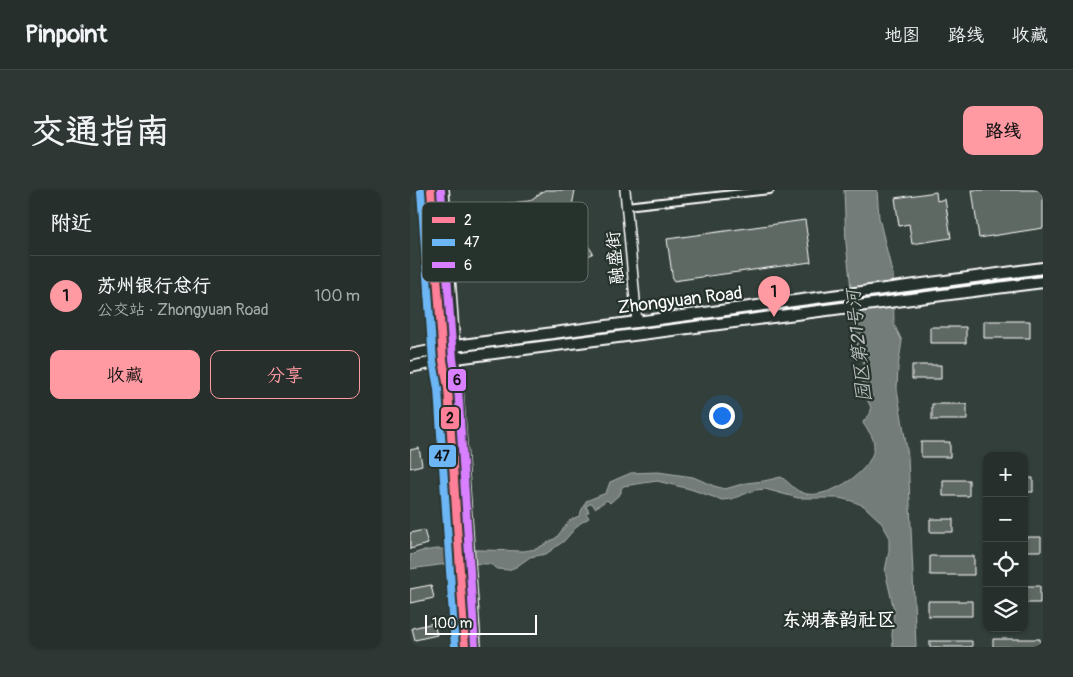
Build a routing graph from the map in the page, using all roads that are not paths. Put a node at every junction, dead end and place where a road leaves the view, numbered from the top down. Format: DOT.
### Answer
graph roads {
  1 [pos="625,190"];
  2 [pos="770,190"];
  3 [pos="626,206"];
  4 [pos="1043,268"];
  5 [pos="438,282"];
  6 [pos="450,282"];
  7 [pos="1043,282"];
  8 [pos="637,322"];
  9 [pos="455,346"];
  10 [pos="443,348"];
  11 [pos="410,355"];
  12 [pos="456,358"];
  13 [pos="443,360"];
  14 [pos="410,367"];
  15 [pos="465,647"];
  16 [pos="476,647"];
  1 -- 3 [label="main road, 融盛街"];
  2 -- 3 [label="street"];
  3 -- 8 [label="main road, 融盛街"];
  4 -- 8 [label="main road, Zhongyuan Road"];
  5 -- 10 [label="main road"];
  6 -- 9 [label="main road"];
  7 -- 12 [label="main road, Zhongyuan Road"];
  8 -- 9 [label="main road, Zhongyuan Road"];
  9 -- 10 [label="main road, Zhongyuan Road"];
  9 -- 12 [label="main road"];
  10 -- 11 [label="main road, Zhongyuan Road"];
  10 -- 13 [label="main road"];
  12 -- 13 [label="main road, Zhongyuan Road"];
  12 -- 16 [label="main road"];
  13 -- 14 [label="main road, Zhongyuan Road"];
  13 -- 15 [label="main road"];
}
